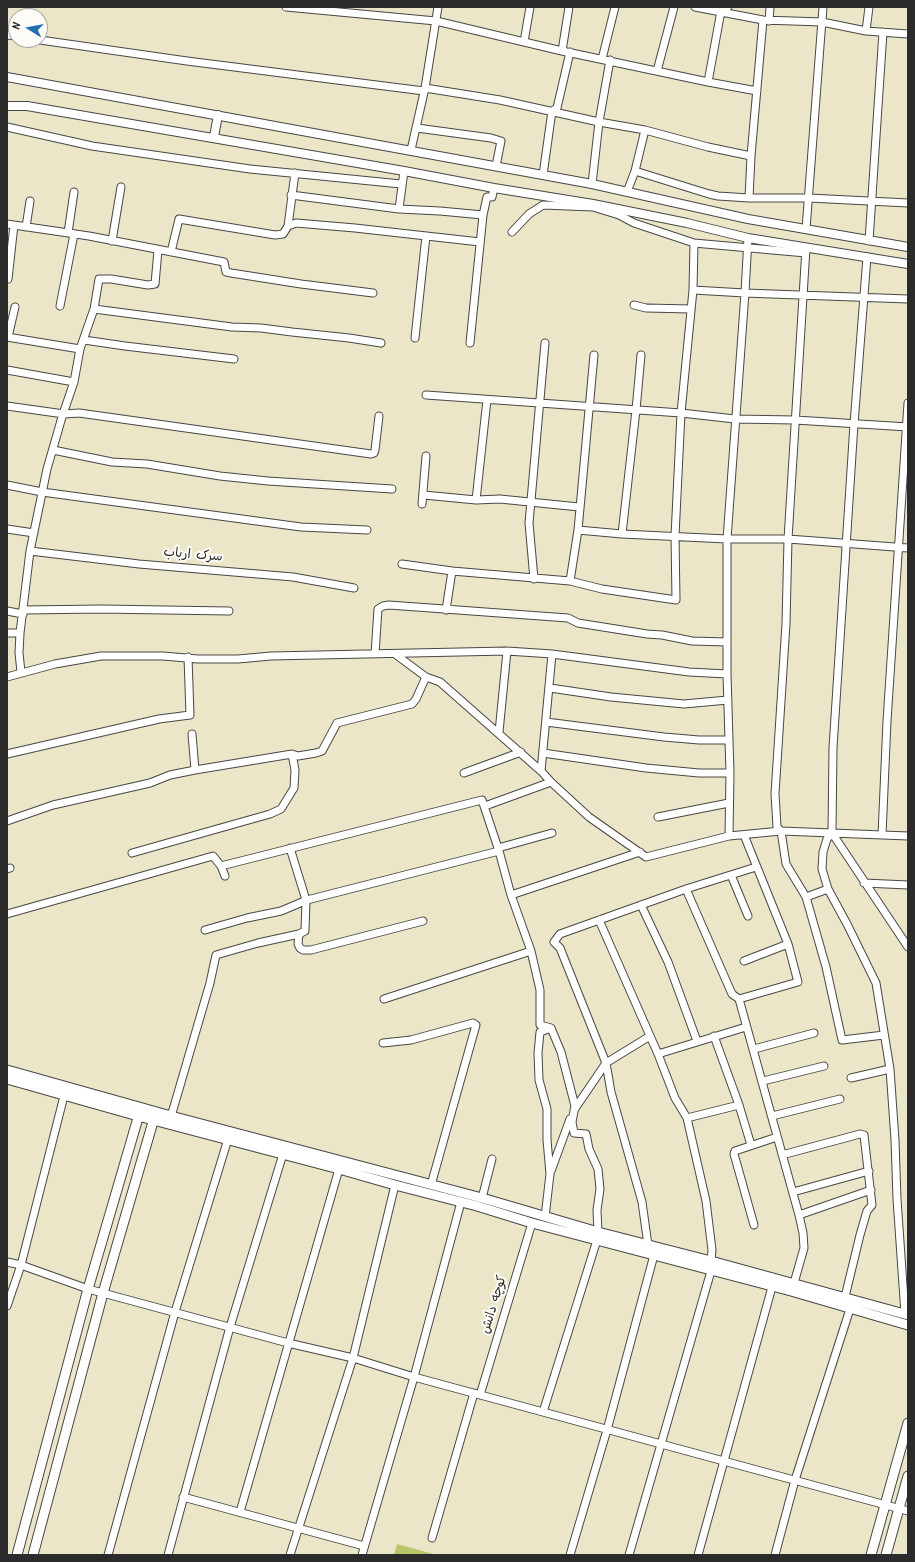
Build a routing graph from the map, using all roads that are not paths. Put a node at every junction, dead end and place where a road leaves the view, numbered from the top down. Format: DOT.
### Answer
graph roads {
  1 [pos="286,7"];
  2 [pos="438,7"];
  3 [pos="530,7"];
  4 [pos="569,7"];
  5 [pos="615,7"];
  6 [pos="674,7"];
  7 [pos="695,7"];
  8 [pos="728,7"];
  9 [pos="770,7"];
  10 [pos="823,7"];
  11 [pos="868,7"];
  12 [pos="721,11"];
  13 [pos="766,20"];
  14 [pos="436,21"];
  15 [pos="822,22"];
  16 [pos="866,30"];
  17 [pos="882,32"];
  18 [pos="908,34"];
  19 [pos="48,41"];
  20 [pos="524,42"];
  21 [pos="566,51"];
  22 [pos="602,59"];
  23 [pos="610,60"];
  24 [pos="657,71"];
  25 [pos="7,77"];
  26 [pos="708,82"];
  27 [pos="424,89"];
  28 [pos="757,91"];
  29 [pos="7,106"];
  30 [pos="552,111"];
  31 [pos="218,116"];
  32 [pos="599,122"];
  33 [pos="7,127"];
  34 [pos="417,128"];
  35 [pos="645,130"];
  36 [pos="214,138"];
  37 [pos="411,150"];
  38 [pos="751,156"];
  39 [pos="496,166"];
  40 [pos="404,171"];
  41 [pos="635,171"];
  42 [pos="295,173"];
  43 [pos="543,175"];
  44 [pos="402,184"];
  45 [pos="592,184"];
  46 [pos="121,187"];
  47 [pos="494,188"];
  48 [pos="74,192"];
  49 [pos="627,192"];
  50 [pos="291,195"];
  51 [pos="749,198"];
  52 [pos="809,198"];
  53 [pos="30,201"];
  54 [pos="872,201"];
  55 [pos="908,203"];
  56 [pos="399,209"];
  57 [pos="483,215"];
  58 [pos="11,224"];
  59 [pos="288,226"];
  60 [pos="26,227"];
  61 [pos="806,230"];
  62 [pos="512,232"];
  63 [pos="71,233"];
  64 [pos="426,236"];
  65 [pos="748,238"];
  66 [pos="869,240"];
  67 [pos="112,241"];
  68 [pos="480,242"];
  69 [pos="694,243"];
  70 [pos="908,247"];
  71 [pos="748,248"];
  72 [pos="158,250"];
  73 [pos="806,250"];
  74 [pos="171,252"];
  75 [pos="867,257"];
  76 [pos="908,264"];
  77 [pos="8,279"];
  78 [pos="693,290"];
  79 [pos="373,293"];
  80 [pos="745,294"];
  81 [pos="802,295"];
  82 [pos="864,298"];
  83 [pos="908,299"];
  84 [pos="634,305"];
  85 [pos="60,306"];
  86 [pos="15,307"];
  87 [pos="94,309"];
  88 [pos="691,309"];
  89 [pos="7,337"];
  90 [pos="415,338"];
  91 [pos="84,340"];
  92 [pos="381,342"];
  93 [pos="470,343"];
  94 [pos="545,343"];
  95 [pos="80,349"];
  96 [pos="594,355"];
  97 [pos="640,355"];
  98 [pos="234,360"];
  99 [pos="7,370"];
  100 [pos="74,382"];
  101 [pos="426,396"];
  102 [pos="487,400"];
  103 [pos="908,403"];
  104 [pos="540,404"];
  105 [pos="7,406"];
  106 [pos="588,406"];
  107 [pos="636,410"];
  108 [pos="681,413"];
  109 [pos="64,414"];
  110 [pos="379,416"];
  111 [pos="735,419"];
  112 [pos="795,420"];
  113 [pos="854,424"];
  114 [pos="907,427"];
  115 [pos="53,450"];
  116 [pos="426,456"];
  117 [pos="7,485"];
  118 [pos="392,489"];
  119 [pos="42,492"];
  120 [pos="424,495"];
  121 [pos="476,500"];
  122 [pos="530,503"];
  123 [pos="422,504"];
  124 [pos="579,507"];
  125 [pos="7,529"];
  126 [pos="367,530"];
  127 [pos="578,530"];
  128 [pos="34,533"];
  129 [pos="622,534"];
  130 [pos="675,536"];
  131 [pos="727,539"];
  132 [pos="788,539"];
  133 [pos="846,544"];
  134 [pos="898,547"];
  135 [pos="908,548"];
  136 [pos="30,552"];
  137 [pos="402,564"];
  138 [pos="452,571"];
  139 [pos="534,579"];
  140 [pos="570,580"];
  141 [pos="354,588"];
  142 [pos="446,610"];
  143 [pos="7,611"];
  144 [pos="230,611"];
  145 [pos="23,612"];
  146 [pos="7,633"];
  147 [pos="20,633"];
  148 [pos="727,642"];
  149 [pos="506,651"];
  150 [pos="375,654"];
  151 [pos="395,654"];
  152 [pos="552,654"];
  153 [pos="188,657"];
  154 [pos="21,672"];
  155 [pos="727,674"];
  156 [pos="7,676"];
  157 [pos="426,677"];
  158 [pos="550,688"];
  159 [pos="728,700"];
  160 [pos="546,722"];
  161 [pos="499,732"];
  162 [pos="192,734"];
  163 [pos="728,740"];
  164 [pos="521,752"];
  165 [pos="543,753"];
  166 [pos="7,754"];
  167 [pos="292,754"];
  168 [pos="195,770"];
  169 [pos="541,771"];
  170 [pos="464,773"];
  171 [pos="730,773"];
  172 [pos="551,782"];
  173 [pos="729,802"];
  174 [pos="485,806"];
  175 [pos="658,817"];
  176 [pos="7,821"];
  177 [pos="781,831"];
  178 [pos="552,833"];
  179 [pos="832,833"];
  180 [pos="744,835"];
  181 [pos="729,836"];
  182 [pos="882,836"];
  183 [pos="908,836"];
  184 [pos="290,848"];
  185 [pos="499,849"];
  186 [pos="640,852"];
  187 [pos="132,853"];
  188 [pos="221,866"];
  189 [pos="756,867"];
  190 [pos="731,875"];
  191 [pos="225,876"];
  192 [pos="864,884"];
  193 [pos="908,885"];
  194 [pos="686,889"];
  195 [pos="828,889"];
  196 [pos="511,895"];
  197 [pos="806,897"];
  198 [pos="306,900"];
  199 [pos="641,905"];
  200 [pos="7,914"];
  201 [pos="748,916"];
  202 [pos="599,920"];
  203 [pos="423,921"];
  204 [pos="205,930"];
  205 [pos="299,934"];
  206 [pos="788,944"];
  207 [pos="908,947"];
  208 [pos="531,950"];
  209 [pos="744,961"];
  210 [pos="384,999"];
  211 [pos="739,999"];
  212 [pos="746,1027"];
  213 [pos="551,1028"];
  214 [pos="814,1033"];
  215 [pos="884,1034"];
  216 [pos="650,1036"];
  217 [pos="714,1036"];
  218 [pos="698,1042"];
  219 [pos="383,1043"];
  220 [pos="754,1049"];
  221 [pos="658,1054"];
  222 [pos="606,1063"];
  223 [pos="824,1066"];
  224 [pos="890,1069"];
  225 [pos="7,1078"];
  226 [pos="851,1078"];
  227 [pos="763,1081"];
  228 [pos="64,1096"];
  229 [pos="840,1099"];
  230 [pos="739,1105"];
  231 [pos="575,1106"];
  232 [pos="139,1112"];
  233 [pos="155,1115"];
  234 [pos="772,1116"];
  235 [pos="687,1118"];
  236 [pos="170,1120"];
  237 [pos="777,1137"];
  238 [pos="228,1139"];
  239 [pos="751,1145"];
  240 [pos="282,1154"];
  241 [pos="782,1155"];
  242 [pos="492,1159"];
  243 [pos="339,1168"];
  244 [pos="869,1171"];
  245 [pos="550,1174"];
  246 [pos="395,1185"];
  247 [pos="431,1185"];
  248 [pos="871,1190"];
  249 [pos="793,1192"];
  250 [pos="482,1198"];
  251 [pos="461,1202"];
  252 [pos="799,1215"];
  253 [pos="545,1217"];
  254 [pos="532,1223"];
  255 [pos="754,1225"];
  256 [pos="597,1236"];
  257 [pos="648,1244"];
  258 [pos="654,1255"];
  259 [pos="711,1261"];
  260 [pos="7,1262"];
  261 [pos="21,1265"];
  262 [pos="711,1271"];
  263 [pos="794,1283"];
  264 [pos="772,1287"];
  265 [pos="88,1289"];
  266 [pos="103,1293"];
  267 [pos="845,1297"];
  268 [pos="7,1306"];
  269 [pos="850,1309"];
  270 [pos="175,1312"];
  271 [pos="906,1315"];
  272 [pos="908,1325"];
  273 [pos="230,1327"];
  274 [pos="288,1343"];
  275 [pos="353,1358"];
  276 [pos="414,1377"];
  277 [pos="477,1394"];
  278 [pos="543,1412"];
  279 [pos="908,1423"];
  280 [pos="607,1430"];
  281 [pos="660,1444"];
  282 [pos="723,1461"];
  283 [pos="908,1476"];
  284 [pos="795,1480"];
  285 [pos="184,1497"];
  286 [pos="885,1505"];
  287 [pos="904,1510"];
  288 [pos="240,1512"];
  289 [pos="298,1528"];
  290 [pos="432,1538"];
  291 [pos="364,1546"];
  292 [pos="17,1555"];
  293 [pos="33,1555"];
  294 [pos="108,1555"];
  295 [pos="168,1555"];
  296 [pos="290,1555"];
  297 [pos="362,1555"];
  298 [pos="570,1555"];
  299 [pos="629,1555"];
  300 [pos="698,1555"];
  301 [pos="774,1555"];
  302 [pos="871,1555"];
  303 [pos="886,1555"];
  1 -- 14 [label="street"];
  2 -- 14 [label="street"];
  3 -- 20 [label="street"];
  4 -- 21 [label="street"];
  5 -- 22 [label="street"];
  6 -- 24 [label="street"];
  7 -- 12 [label="street"];
  8 -- 12 [label="street"];
  9 -- 13 [label="street"];
  10 -- 15 [label="street"];
  11 -- 16 [label="street"];
  12 -- 13 [label="street"];
  12 -- 26 [label="street"];
  13 -- 15 [label="street"];
  13 -- 28 [label="street"];
  14 -- 20 [label="street"];
  14 -- 27 [label="street"];
  15 -- 16 [label="street"];
  15 -- 52 [label="street"];
  16 -- 17 [label="street"];
  17 -- 18 [label="street"];
  17 -- 54 [label="street"];
  19 -- 27 [label="street"];
  20 -- 21 [label="street"];
  21 -- 22 [label="street"];
  21 -- 30 [label="street"];
  22 -- 23 [label="street"];
  23 -- 24 [label="street"];
  23 -- 32 [label="street"];
  24 -- 26 [label="street"];
  25 -- 31 [label="street"];
  26 -- 28 [label="street"];
  27 -- 30 [label="street"];
  27 -- 34 [label="street"];
  28 -- 38 [label="street"];
  29 -- 36 [label="street"];
  30 -- 32 [label="street"];
  30 -- 43 [label="street"];
  31 -- 36 [label="street"];
  31 -- 37 [label="street"];
  32 -- 35 [label="street"];
  32 -- 45 [label="street"];
  33 -- 42 [label="street"];
  34 -- 37 [label="street"];
  34 -- 39 [label="street"];
  35 -- 38 [label="street"];
  35 -- 41 [label="street"];
  36 -- 40 [label="street"];
  37 -- 39 [label="street"];
  38 -- 51 [label="street"];
  39 -- 43 [label="street"];
  40 -- 44 [label="street"];
  40 -- 47 [label="street"];
  41 -- 49 [label="street"];
  41 -- 51 [label="street"];
  42 -- 44 [label="street"];
  42 -- 50 [label="street"];
  43 -- 45 [label="street"];
  44 -- 56 [label="street"];
  45 -- 49 [label="street"];
  46 -- 67 [label="street"];
  47 -- 57 [label="street"];
  47 -- 65 [label="street"];
  48 -- 63 [label="street"];
  49 -- 61 [label="street"];
  50 -- 56 [label="street"];
  50 -- 59 [label="street"];
  51 -- 52 [label="street"];
  52 -- 54 [label="street"];
  52 -- 61 [label="street"];
  53 -- 60 [label="street"];
  54 -- 55 [label="street"];
  54 -- 66 [label="street"];
  56 -- 57 [label="street"];
  57 -- 68 [label="street"];
  58 -- 60 [label="street"];
  58 -- 77 [label="street"];
  59 -- 64 [label="street"];
  59 -- 74 [label="street"];
  60 -- 63 [label="street"];
  61 -- 66 [label="street"];
  62 -- 69 [label="street"];
  63 -- 67 [label="street"];
  63 -- 85 [label="street"];
  64 -- 68 [label="street"];
  64 -- 90 [label="street"];
  65 -- 71 [label="street"];
  65 -- 73 [label="street"];
  66 -- 70 [label="street"];
  67 -- 72 [label="street"];
  68 -- 93 [label="street"];
  69 -- 71 [label="street"];
  69 -- 78 [label="street"];
  71 -- 73 [label="street"];
  71 -- 80 [label="street"];
  72 -- 74 [label="street"];
  72 -- 87 [label="street"];
  73 -- 75 [label="street"];
  73 -- 81 [label="street"];
  74 -- 79 [label="street"];
  75 -- 76 [label="street"];
  75 -- 82 [label="street"];
  78 -- 80 [label="street"];
  78 -- 88 [label="street"];
  80 -- 81 [label="street"];
  80 -- 111 [label="street"];
  81 -- 82 [label="street"];
  81 -- 112 [label="street"];
  82 -- 83 [label="street"];
  82 -- 113 [label="street"];
  84 -- 88 [label="street"];
  86 -- 89 [label="street"];
  87 -- 91 [label="street"];
  87 -- 92 [label="street"];
  88 -- 108 [label="street"];
  89 -- 95 [label="street"];
  91 -- 95 [label="street"];
  91 -- 98 [label="street"];
  94 -- 104 [label="street"];
  95 -- 100 [label="street"];
  96 -- 106 [label="street"];
  97 -- 107 [label="street"];
  99 -- 100 [label="street"];
  100 -- 109 [label="street"];
  101 -- 102 [label="street"];
  102 -- 104 [label="street"];
  102 -- 121 [label="street"];
  103 -- 114 [label="street"];
  104 -- 106 [label="street"];
  104 -- 122 [label="street"];
  105 -- 109 [label="street"];
  106 -- 107 [label="street"];
  106 -- 124 [label="street"];
  107 -- 108 [label="street"];
  107 -- 129 [label="street"];
  108 -- 111 [label="street"];
  108 -- 130 [label="street"];
  109 -- 110 [label="street"];
  109 -- 115 [label="street"];
  111 -- 112 [label="street"];
  111 -- 131 [label="street"];
  112 -- 113 [label="street"];
  112 -- 132 [label="street"];
  113 -- 114 [label="street"];
  113 -- 133 [label="street"];
  114 -- 134 [label="street"];
  115 -- 118 [label="street"];
  115 -- 119 [label="street"];
  116 -- 120 [label="street"];
  117 -- 119 [label="street"];
  119 -- 126 [label="street"];
  119 -- 128 [label="street"];
  120 -- 121 [label="street"];
  120 -- 123 [label="street"];
  121 -- 122 [label="street"];
  122 -- 124 [label="street"];
  122 -- 139 [label="street"];
  124 -- 127 [label="street"];
  125 -- 128 [label="street"];
  127 -- 129 [label="street"];
  127 -- 140 [label="street"];
  128 -- 136 [label="street"];
  129 -- 130 [label="street"];
  130 -- 131 [label="street"];
  130 -- 140 [label="street"];
  131 -- 132 [label="street"];
  131 -- 148 [label="street"];
  132 -- 133 [label="street"];
  132 -- 177 [label="street"];
  133 -- 134 [label="street"];
  133 -- 179 [label="street"];
  134 -- 135 [label="street"];
  134 -- 182 [label="street"];
  136 -- 141 [label="street, سرک ارباب"];
  136 -- 145 [label="street"];
  137 -- 138 [label="street"];
  138 -- 139 [label="street"];
  138 -- 142 [label="street"];
  139 -- 140 [label="street"];
  142 -- 148 [label="street"];
  142 -- 150 [label="street"];
  143 -- 145 [label="street"];
  144 -- 145 [label="street"];
  145 -- 147 [label="street"];
  146 -- 147 [label="street"];
  147 -- 154 [label="street"];
  148 -- 155 [label="street"];
  149 -- 151 [label="street"];
  149 -- 152 [label="street"];
  149 -- 161 [label="street"];
  150 -- 151 [label="street"];
  150 -- 153 [label="street"];
  151 -- 157 [label="street"];
  152 -- 155 [label="street"];
  152 -- 158 [label="street"];
  153 -- 154 [label="street"];
  153 -- 166 [label="street"];
  154 -- 156 [label="street"];
  155 -- 159 [label="street"];
  157 -- 161 [label="street"];
  157 -- 167 [label="street"];
  158 -- 159 [label="street"];
  158 -- 160 [label="street"];
  159 -- 163 [label="street"];
  160 -- 163 [label="street"];
  160 -- 165 [label="street"];
  161 -- 164 [label="street"];
  162 -- 168 [label="street"];
  163 -- 171 [label="street"];
  164 -- 169 [label="street"];
  164 -- 170 [label="street"];
  165 -- 169 [label="street"];
  165 -- 171 [label="street"];
  167 -- 168 [label="street"];
  167 -- 187 [label="street"];
  168 -- 176 [label="street"];
  169 -- 172 [label="street"];
  171 -- 173 [label="street"];
  172 -- 174 [label="street"];
  172 -- 186 [label="street"];
  173 -- 175 [label="street"];
  173 -- 181 [label="street"];
  174 -- 184 [label="street"];
  174 -- 185 [label="street"];
  177 -- 179 [label="street"];
  177 -- 180 [label="street"];
  177 -- 197 [label="street"];
  178 -- 185 [label="street"];
  179 -- 182 [label="street"];
  179 -- 192 [label="street"];
  179 -- 195 [label="street"];
  180 -- 181 [label="street"];
  180 -- 189 [label="street"];
  181 -- 186 [label="street"];
  182 -- 183 [label="street"];
  184 -- 188 [label="street"];
  184 -- 198 [label="street"];
  185 -- 196 [label="street"];
  185 -- 198 [label="street"];
  186 -- 196 [label="street"];
  188 -- 191 [label="street"];
  188 -- 200 [label="street"];
  189 -- 190 [label="street"];
  189 -- 206 [label="street"];
  190 -- 194 [label="street"];
  190 -- 201 [label="street"];
  192 -- 193 [label="street"];
  192 -- 207 [label="street"];
  194 -- 199 [label="street"];
  194 -- 211 [label="street"];
  195 -- 197 [label="street"];
  195 -- 215 [label="street"];
  196 -- 208 [label="street"];
  197 -- 215 [label="street"];
  198 -- 204 [label="street"];
  198 -- 205 [label="street"];
  199 -- 202 [label="street"];
  199 -- 218 [label="street"];
  202 -- 216 [label="street"];
  202 -- 222 [label="street"];
  203 -- 205 [label="street"];
  205 -- 236 [label="street"];
  206 -- 209 [label="street"];
  206 -- 211 [label="street"];
  208 -- 210 [label="street"];
  208 -- 213 [label="street"];
  211 -- 212 [label="street"];
  212 -- 217 [label="street"];
  212 -- 220 [label="street"];
  213 -- 231 [label="street"];
  213 -- 245 [label="street"];
  214 -- 220 [label="street"];
  215 -- 224 [label="street"];
  216 -- 221 [label="street"];
  216 -- 222 [label="street"];
  217 -- 218 [label="street"];
  217 -- 230 [label="street"];
  218 -- 221 [label="street"];
  219 -- 247 [label="street"];
  220 -- 227 [label="street"];
  221 -- 235 [label="street"];
  222 -- 231 [label="street"];
  222 -- 257 [label="street"];
  223 -- 227 [label="street"];
  224 -- 226 [label="street"];
  224 -- 271 [label="street"];
  225 -- 228 [label="main road"];
  225 -- 232 [label="main road"];
  227 -- 234 [label="street"];
  228 -- 232 [label="main road"];
  228 -- 261 [label="street"];
  229 -- 234 [label="street"];
  230 -- 235 [label="street"];
  230 -- 239 [label="street"];
  231 -- 245 [label="street"];
  231 -- 256 [label="street"];
  232 -- 233 [label="main road"];
  232 -- 265 [label="main road"];
  233 -- 236 [label="main road"];
  233 -- 266 [label="main road"];
  234 -- 237 [label="street"];
  235 -- 259 [label="street"];
  236 -- 238 [label="main road"];
  236 -- 247 [label="main road"];
  237 -- 239 [label="street"];
  237 -- 241 [label="street"];
  238 -- 240 [label="main road"];
  238 -- 270 [label="street"];
  239 -- 255 [label="street"];
  240 -- 243 [label="main road"];
  240 -- 273 [label="street"];
  241 -- 244 [label="street"];
  241 -- 249 [label="street"];
  242 -- 250 [label="street"];
  243 -- 246 [label="main road"];
  243 -- 274 [label="street"];
  244 -- 248 [label="street"];
  244 -- 249 [label="street"];
  245 -- 253 [label="street"];
  246 -- 251 [label="main road"];
  246 -- 275 [label="street"];
  247 -- 250 [label="main road"];
  248 -- 252 [label="street"];
  248 -- 267 [label="street"];
  249 -- 252 [label="street"];
  250 -- 253 [label="main road"];
  251 -- 254 [label="main road"];
  251 -- 276 [label="street"];
  252 -- 263 [label="street"];
  253 -- 256 [label="main road"];
  254 -- 256 [label="main road"];
  254 -- 277 [label="street, کوچه دانش"];
  256 -- 257 [label="main road"];
  256 -- 258 [label="main road"];
  256 -- 278 [label="street"];
  257 -- 259 [label="main road"];
  258 -- 262 [label="main road"];
  258 -- 280 [label="street"];
  259 -- 263 [label="main road"];
  260 -- 261 [label="street"];
  261 -- 265 [label="street"];
  261 -- 268 [label="street"];
  262 -- 264 [label="main road"];
  262 -- 281 [label="street"];
  263 -- 267 [label="main road"];
  264 -- 269 [label="main road"];
  264 -- 282 [label="street"];
  265 -- 266 [label="street"];
  265 -- 292 [label="main road"];
  266 -- 270 [label="street"];
  266 -- 293 [label="main road"];
  267 -- 271 [label="main road"];
  269 -- 272 [label="main road"];
  269 -- 284 [label="street"];
  270 -- 273 [label="street"];
  270 -- 294 [label="street"];
  273 -- 274 [label="street"];
  273 -- 285 [label="street"];
  274 -- 275 [label="street"];
  274 -- 288 [label="street"];
  275 -- 276 [label="street"];
  275 -- 289 [label="street"];
  276 -- 277 [label="street"];
  276 -- 291 [label="street"];
  277 -- 278 [label="street"];
  277 -- 290 [label="street, کوچه دانش"];
  278 -- 280 [label="street"];
  279 -- 286 [label="main road"];
  280 -- 281 [label="street"];
  280 -- 298 [label="street"];
  281 -- 282 [label="street"];
  281 -- 299 [label="street"];
  282 -- 284 [label="street"];
  282 -- 300 [label="street"];
  283 -- 287 [label="main road"];
  284 -- 286 [label="street"];
  284 -- 301 [label="street"];
  285 -- 288 [label="street"];
  285 -- 295 [label="street"];
  286 -- 287 [label="street"];
  286 -- 302 [label="main road"];
  287 -- 303 [label="main road"];
  288 -- 289 [label="street"];
  289 -- 291 [label="street"];
  289 -- 296 [label="street"];
  291 -- 297 [label="street"];
}
